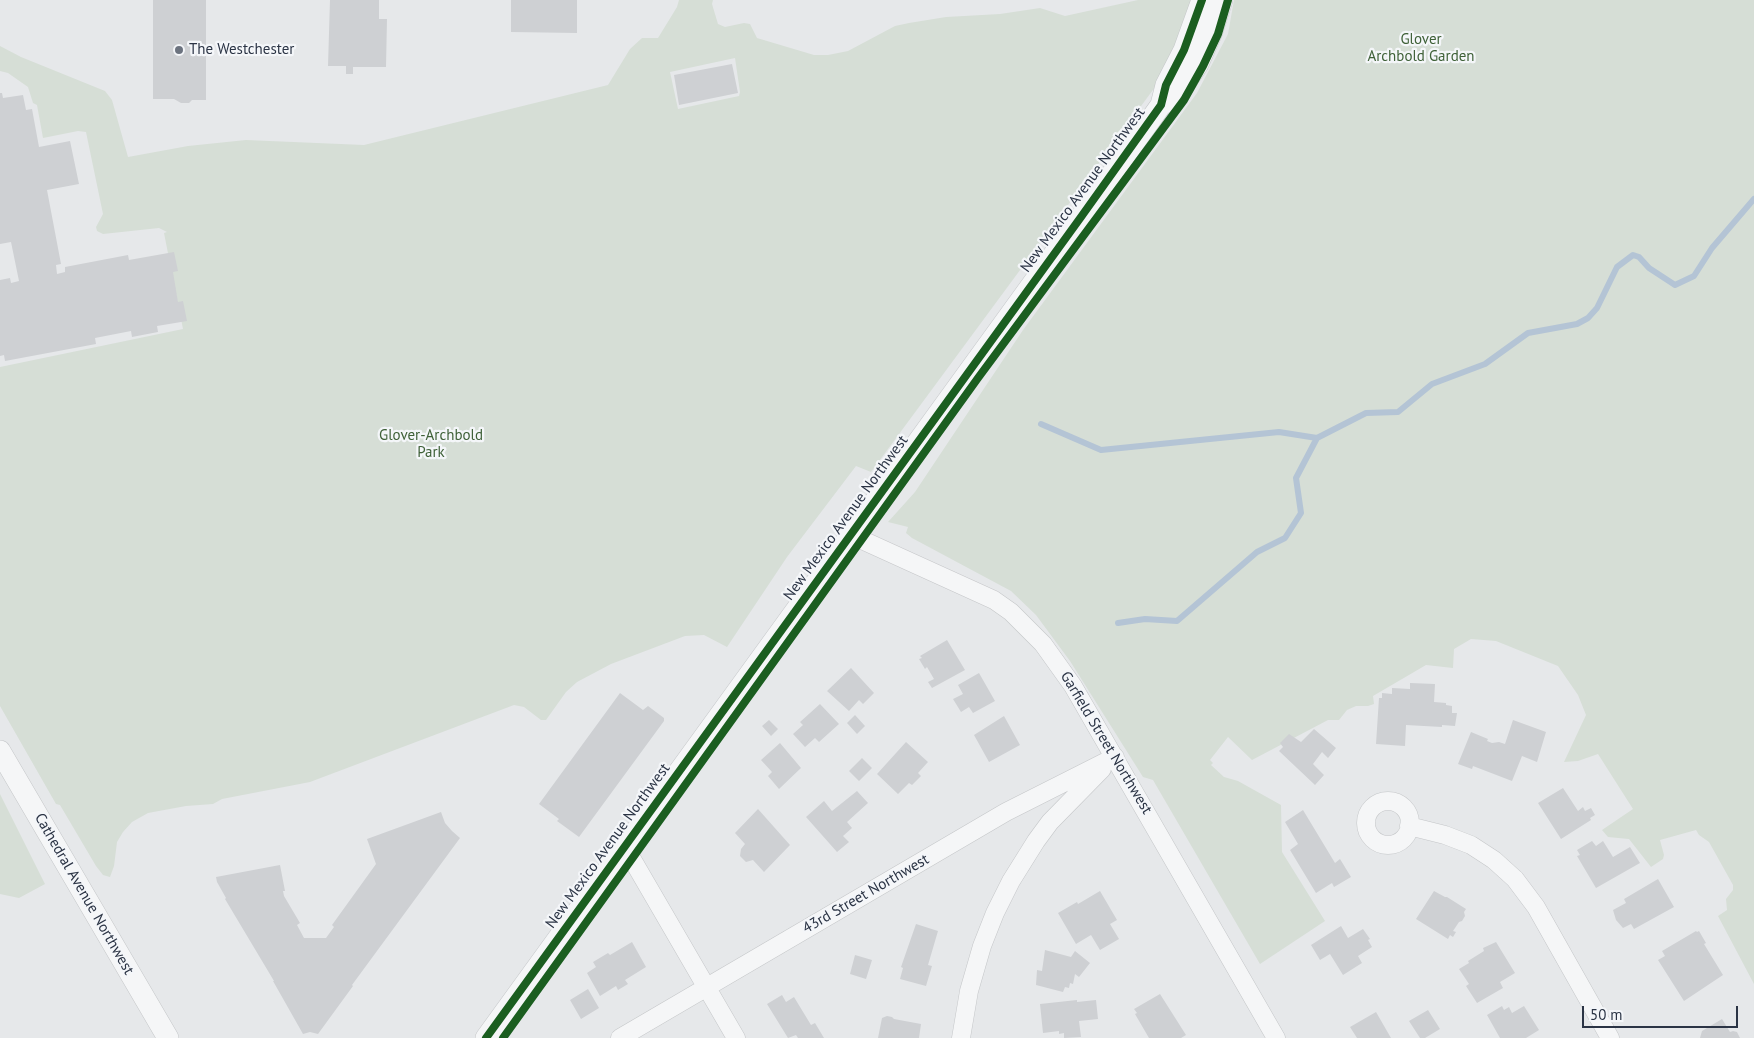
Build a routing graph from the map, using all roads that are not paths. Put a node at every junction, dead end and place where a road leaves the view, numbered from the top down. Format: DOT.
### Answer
graph roads {
  1 [pos="1202,0"];
  2 [pos="1222,0"];
  3 [pos="1161,104"];
  4 [pos="851,534"];
  5 [pos="0,751"];
  6 [pos="1115,757"];
  7 [pos="1409,826"];
  8 [pos="625,847"];
  9 [pos="706,987"];
  10 [pos="168,1038"];
  11 [pos="486,1038"];
  12 [pos="620,1038"];
  13 [pos="736,1038"];
  14 [pos="961,1038"];
  15 [pos="1276,1038"];
  16 [pos="1610,1038"];
  1 -- 3 [label="street, New Mexico Avenue Northwest"];
  2 -- 3 [label="street, New Mexico Avenue Northwest"];
  3 -- 4 [label="street, New Mexico Avenue Northwest"];
  4 -- 6 [label="street, Garfield Street Northwest"];
  4 -- 8 [label="street, New Mexico Avenue Northwest"];
  5 -- 10 [label="street, Cathedral Avenue Northwest"];
  6 -- 9 [label="street, 43rd Street Northwest"];
  6 -- 14 [label="street"];
  6 -- 15 [label="street, Garfield Street Northwest"];
  7 -- 16 [label="street"];
  8 -- 9 [label="street"];
  8 -- 11 [label="street, New Mexico Avenue Northwest"];
  9 -- 12 [label="street, 43rd Street Northwest"];
  9 -- 13 [label="street"];
}
